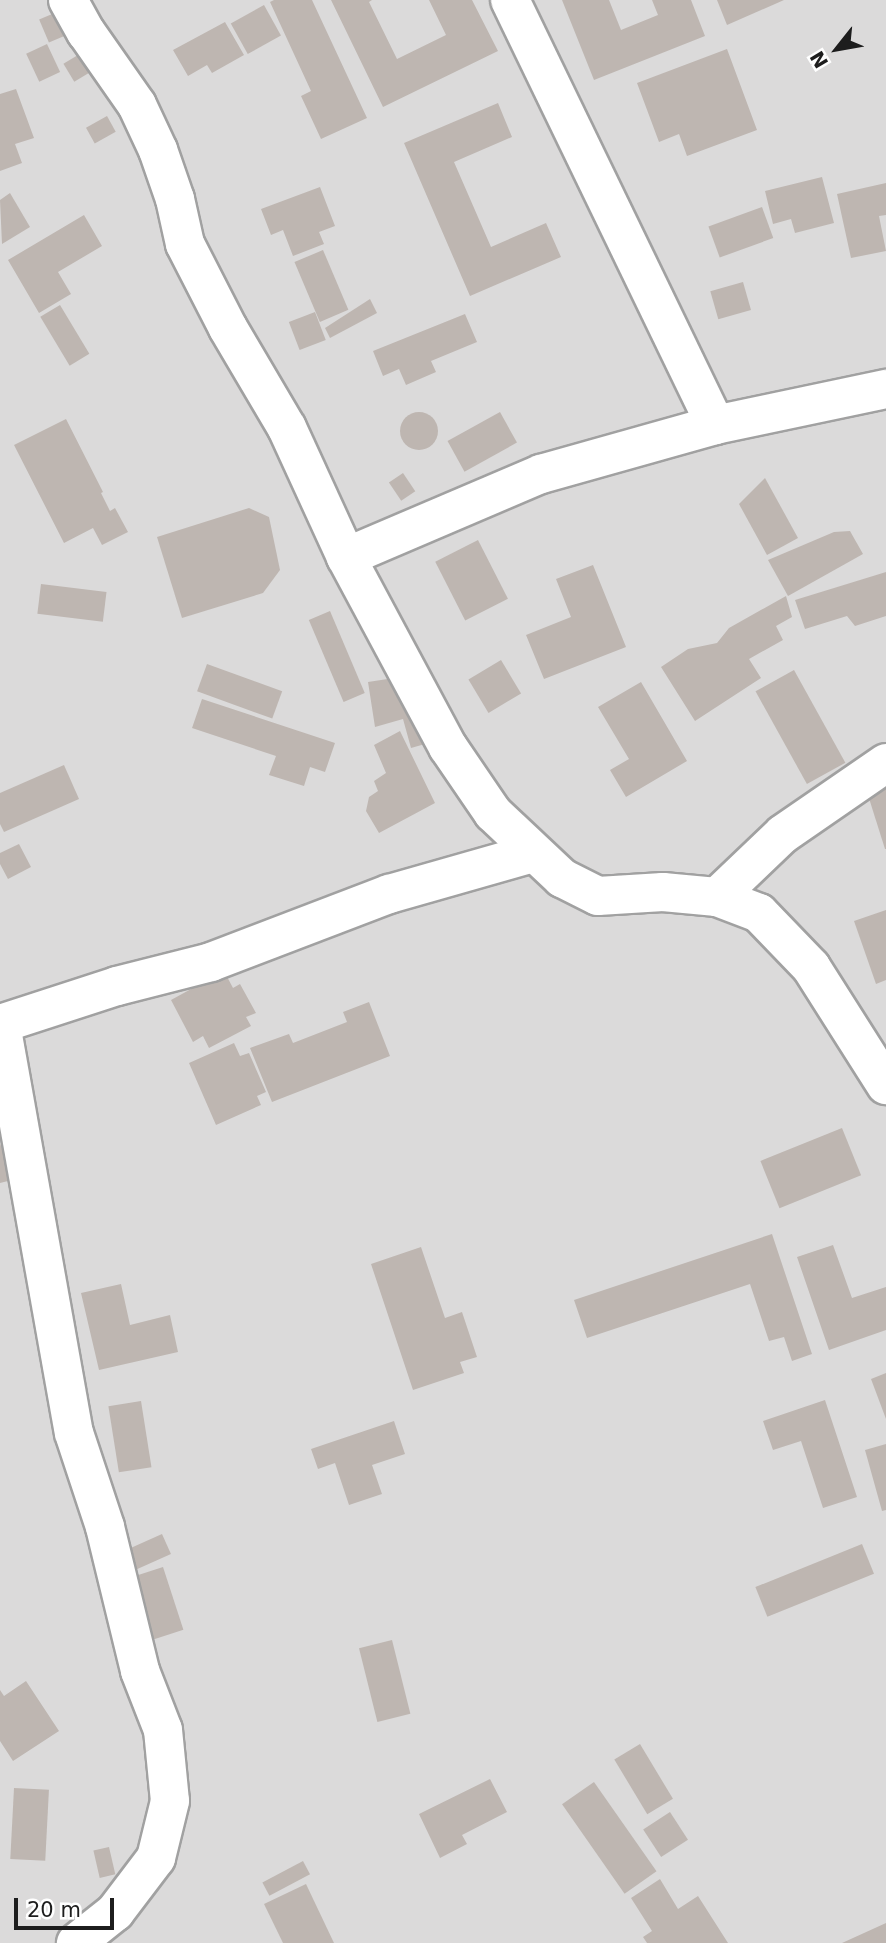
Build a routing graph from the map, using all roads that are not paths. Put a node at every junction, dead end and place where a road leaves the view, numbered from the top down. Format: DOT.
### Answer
graph roads {
  1 [pos="68,0"];
  2 [pos="510,0"];
  3 [pos="886,390"];
  4 [pos="715,425"];
  5 [pos="346,557"];
  6 [pos="886,763"];
  7 [pos="533,853"];
  8 [pos="717,897"];
  9 [pos="1,1024"];
  10 [pos="886,1085"];
  11 [pos="76,1943"];
  1 -- 5 [label="street"];
  2 -- 4 [label="street"];
  3 -- 4 [label="street"];
  4 -- 5 [label="street"];
  5 -- 7 [label="street"];
  6 -- 8 [label="street"];
  7 -- 8 [label="street"];
  7 -- 9 [label="street"];
  8 -- 10 [label="street"];
  9 -- 11 [label="street"];
}
